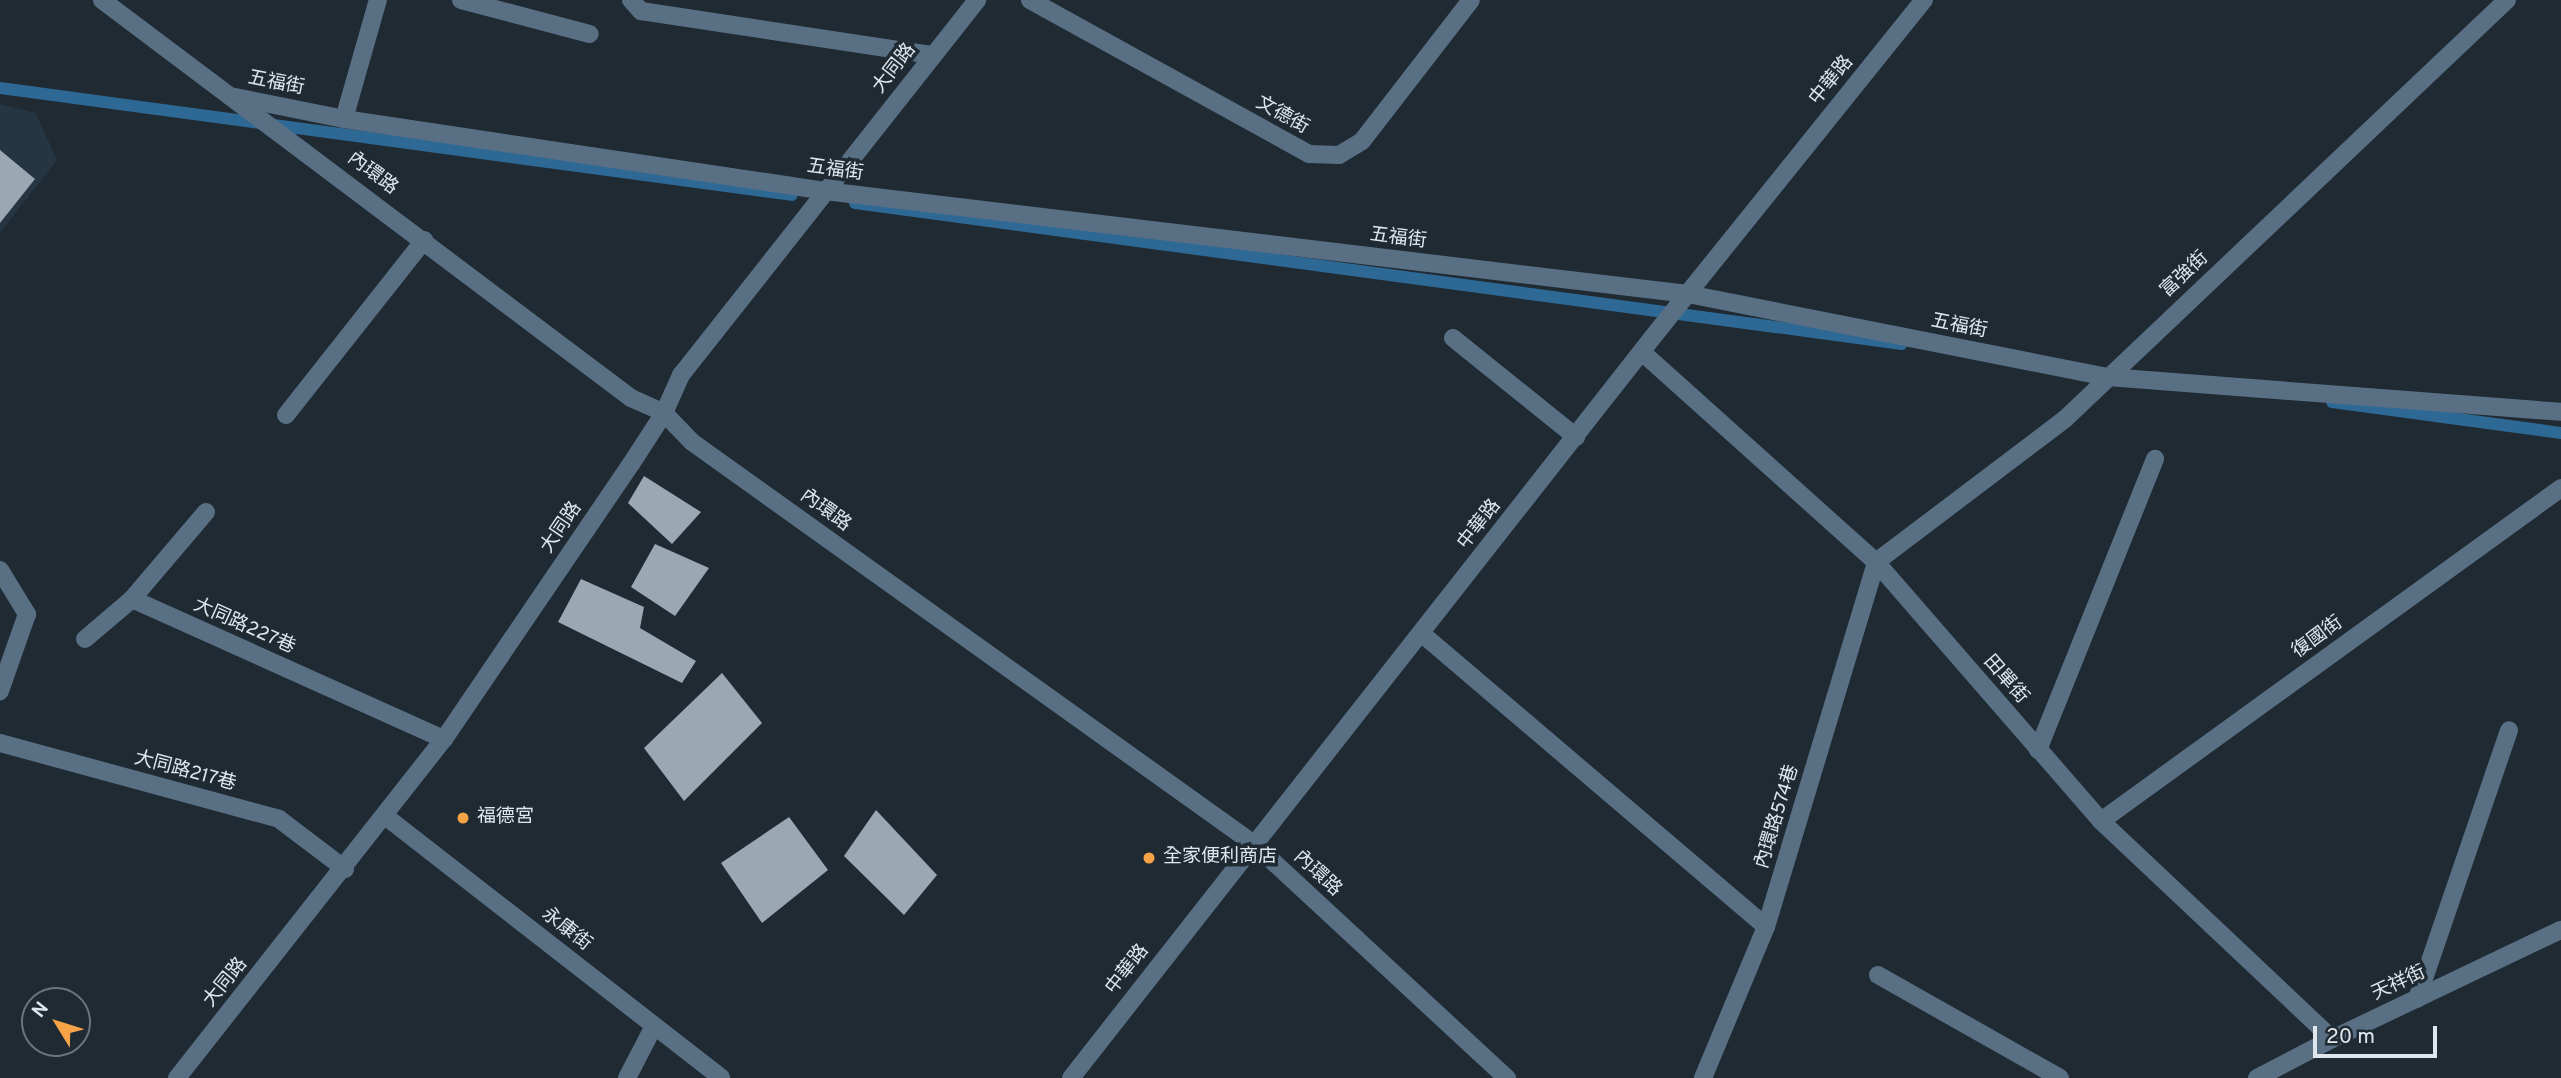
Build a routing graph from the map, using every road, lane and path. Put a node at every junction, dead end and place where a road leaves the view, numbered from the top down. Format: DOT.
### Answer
graph roads {
  1 [pos="102,0"];
  2 [pos="378,0"];
  3 [pos="461,0"];
  4 [pos="631,0"];
  5 [pos="977,0"];
  6 [pos="1030,0"];
  7 [pos="1471,0"];
  8 [pos="1924,0"];
  9 [pos="2507,0"];
  10 [pos="590,34"];
  11 [pos="933,55"];
  12 [pos="230,96"];
  13 [pos="344,119"];
  14 [pos="820,198"];
  15 [pos="424,240"];
  16 [pos="1682,301"];
  17 [pos="1453,338"];
  18 [pos="1648,345"];
  19 [pos="2103,382"];
  20 [pos="2561,412"];
  21 [pos="664,413"];
  22 [pos="286,415"];
  23 [pos="1576,437"];
  24 [pos="2155,459"];
  25 [pos="2561,488"];
  26 [pos="206,512"];
  27 [pos="1876,562"];
  28 [pos="0,570"];
  29 [pos="132,599"];
  30 [pos="1421,633"];
  31 [pos="85,639"];
  32 [pos="0,691"];
  33 [pos="2510,730"];
  34 [pos="444,739"];
  35 [pos="0,743"];
  36 [pos="2038,750"];
  37 [pos="385,816"];
  38 [pos="2101,821"];
  39 [pos="1254,844"];
  40 [pos="345,869"];
  41 [pos="1766,927"];
  42 [pos="2561,930"];
  43 [pos="1878,975"];
  44 [pos="2417,999"];
  45 [pos="654,1026"];
  46 [pos="2332,1038"];
  47 [pos="177,1078"];
  48 [pos="627,1078"];
  49 [pos="721,1078"];
  50 [pos="1071,1078"];
  51 [pos="1507,1078"];
  52 [pos="1703,1078"];
  53 [pos="2060,1078"];
  54 [pos="2257,1078"];
  1 -- 12 [label="street, 內環路"];
  2 -- 13 [label="street"];
  3 -- 10 [label="street"];
  4 -- 11 [label="street"];
  5 -- 11 [label="street, 大同路"];
  6 -- 7 [label="street, 文德街"];
  8 -- 16 [label="street, 中華路"];
  9 -- 19 [label="street, 富強街"];
  11 -- 14 [label="street, 大同路"];
  12 -- 13 [label="street, 五福街"];
  12 -- 15 [label="street, 內環路"];
  13 -- 14 [label="street, 五福街"];
  14 -- 16 [label="street, 五福街"];
  14 -- 21 [label="street, 大同路"];
  15 -- 21 [label="street, 內環路"];
  15 -- 22 [label="street"];
  16 -- 18 [label="street, 中華路"];
  16 -- 19 [label="street, 五福街"];
  17 -- 23 [label="street"];
  18 -- 23 [label="street, 中華路"];
  18 -- 27 [label="street, 田單街"];
  19 -- 20 [label="street, 五福街"];
  19 -- 27 [label="street, 富強街"];
  21 -- 34 [label="street, 大同路"];
  21 -- 39 [label="street, 內環路"];
  23 -- 30 [label="street, 中華路"];
  24 -- 36 [label="street"];
  25 -- 38 [label="street, 復國街"];
  26 -- 29 [label="street"];
  27 -- 36 [label="street, 田單街"];
  27 -- 41 [label="street, 內環路574巷"];
  28 -- 32 [label="street"];
  29 -- 31 [label="street"];
  29 -- 34 [label="street, 大同路227巷"];
  30 -- 39 [label="street, 中華路"];
  30 -- 41 [label="street"];
  33 -- 44 [label="street"];
  34 -- 37 [label="street, 大同路"];
  35 -- 40 [label="street, 大同路217巷"];
  36 -- 38 [label="street, 田單街"];
  37 -- 40 [label="street, 大同路"];
  37 -- 45 [label="street, 永康街"];
  38 -- 46 [label="street, 田單街"];
  39 -- 50 [label="street, 中華路"];
  39 -- 51 [label="street, 內環路"];
  40 -- 47 [label="street, 大同路"];
  41 -- 52 [label="street, 內環路574巷"];
  42 -- 44 [label="street, 天祥街"];
  43 -- 53 [label="street"];
  44 -- 46 [label="street, 天祥街"];
  45 -- 48 [label="street"];
  45 -- 49 [label="street, 永康街"];
  46 -- 54 [label="street, 天祥街"];
}
